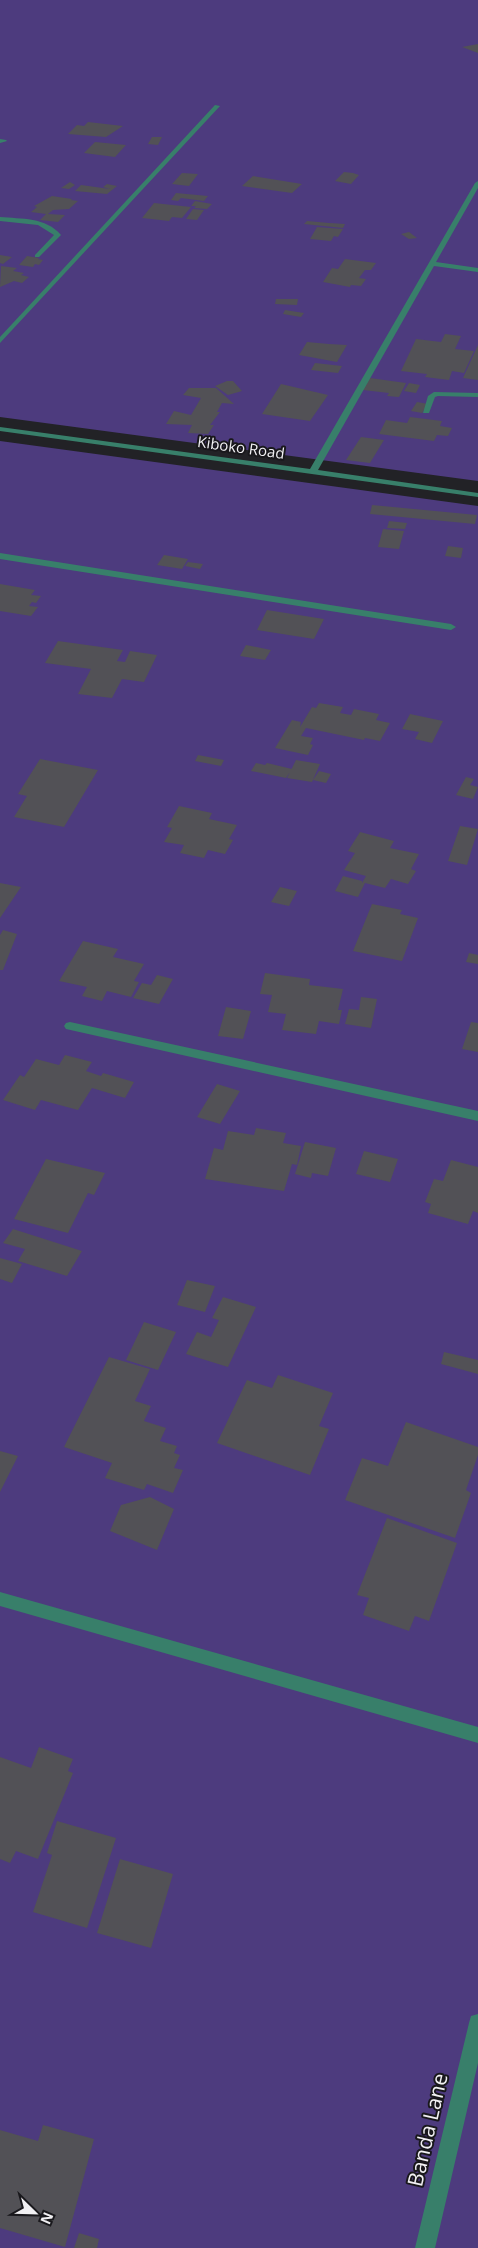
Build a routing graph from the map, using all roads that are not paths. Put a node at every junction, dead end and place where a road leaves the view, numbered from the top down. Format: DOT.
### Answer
graph roads {
  1 [pos="217,106"];
  2 [pos="478,183"];
  3 [pos="0,219"];
  4 [pos="37,256"];
  5 [pos="432,264"];
  6 [pos="478,270"];
  7 [pos="0,340"];
  8 [pos="478,395"];
  9 [pos="426,412"];
  10 [pos="0,429"];
  11 [pos="313,472"];
  12 [pos="478,495"];
  13 [pos="0,556"];
  14 [pos="451,627"];
  15 [pos="70,1026"];
  16 [pos="478,1116"];
  17 [pos="0,1599"];
  18 [pos="478,1735"];
  19 [pos="478,2023"];
  20 [pos="425,2248"];
  1 -- 7 [label="street"];
  2 -- 5 [label="street"];
  3 -- 4 [label="street"];
  5 -- 6 [label="street"];
  5 -- 11 [label="street"];
  8 -- 9 [label="street"];
  10 -- 11 [label="street, Kiboko Road"];
  11 -- 12 [label="street, Kiboko Road"];
  13 -- 14 [label="street"];
  15 -- 16 [label="street"];
  17 -- 18 [label="street"];
  19 -- 20 [label="street, Banda Lane"];
}
